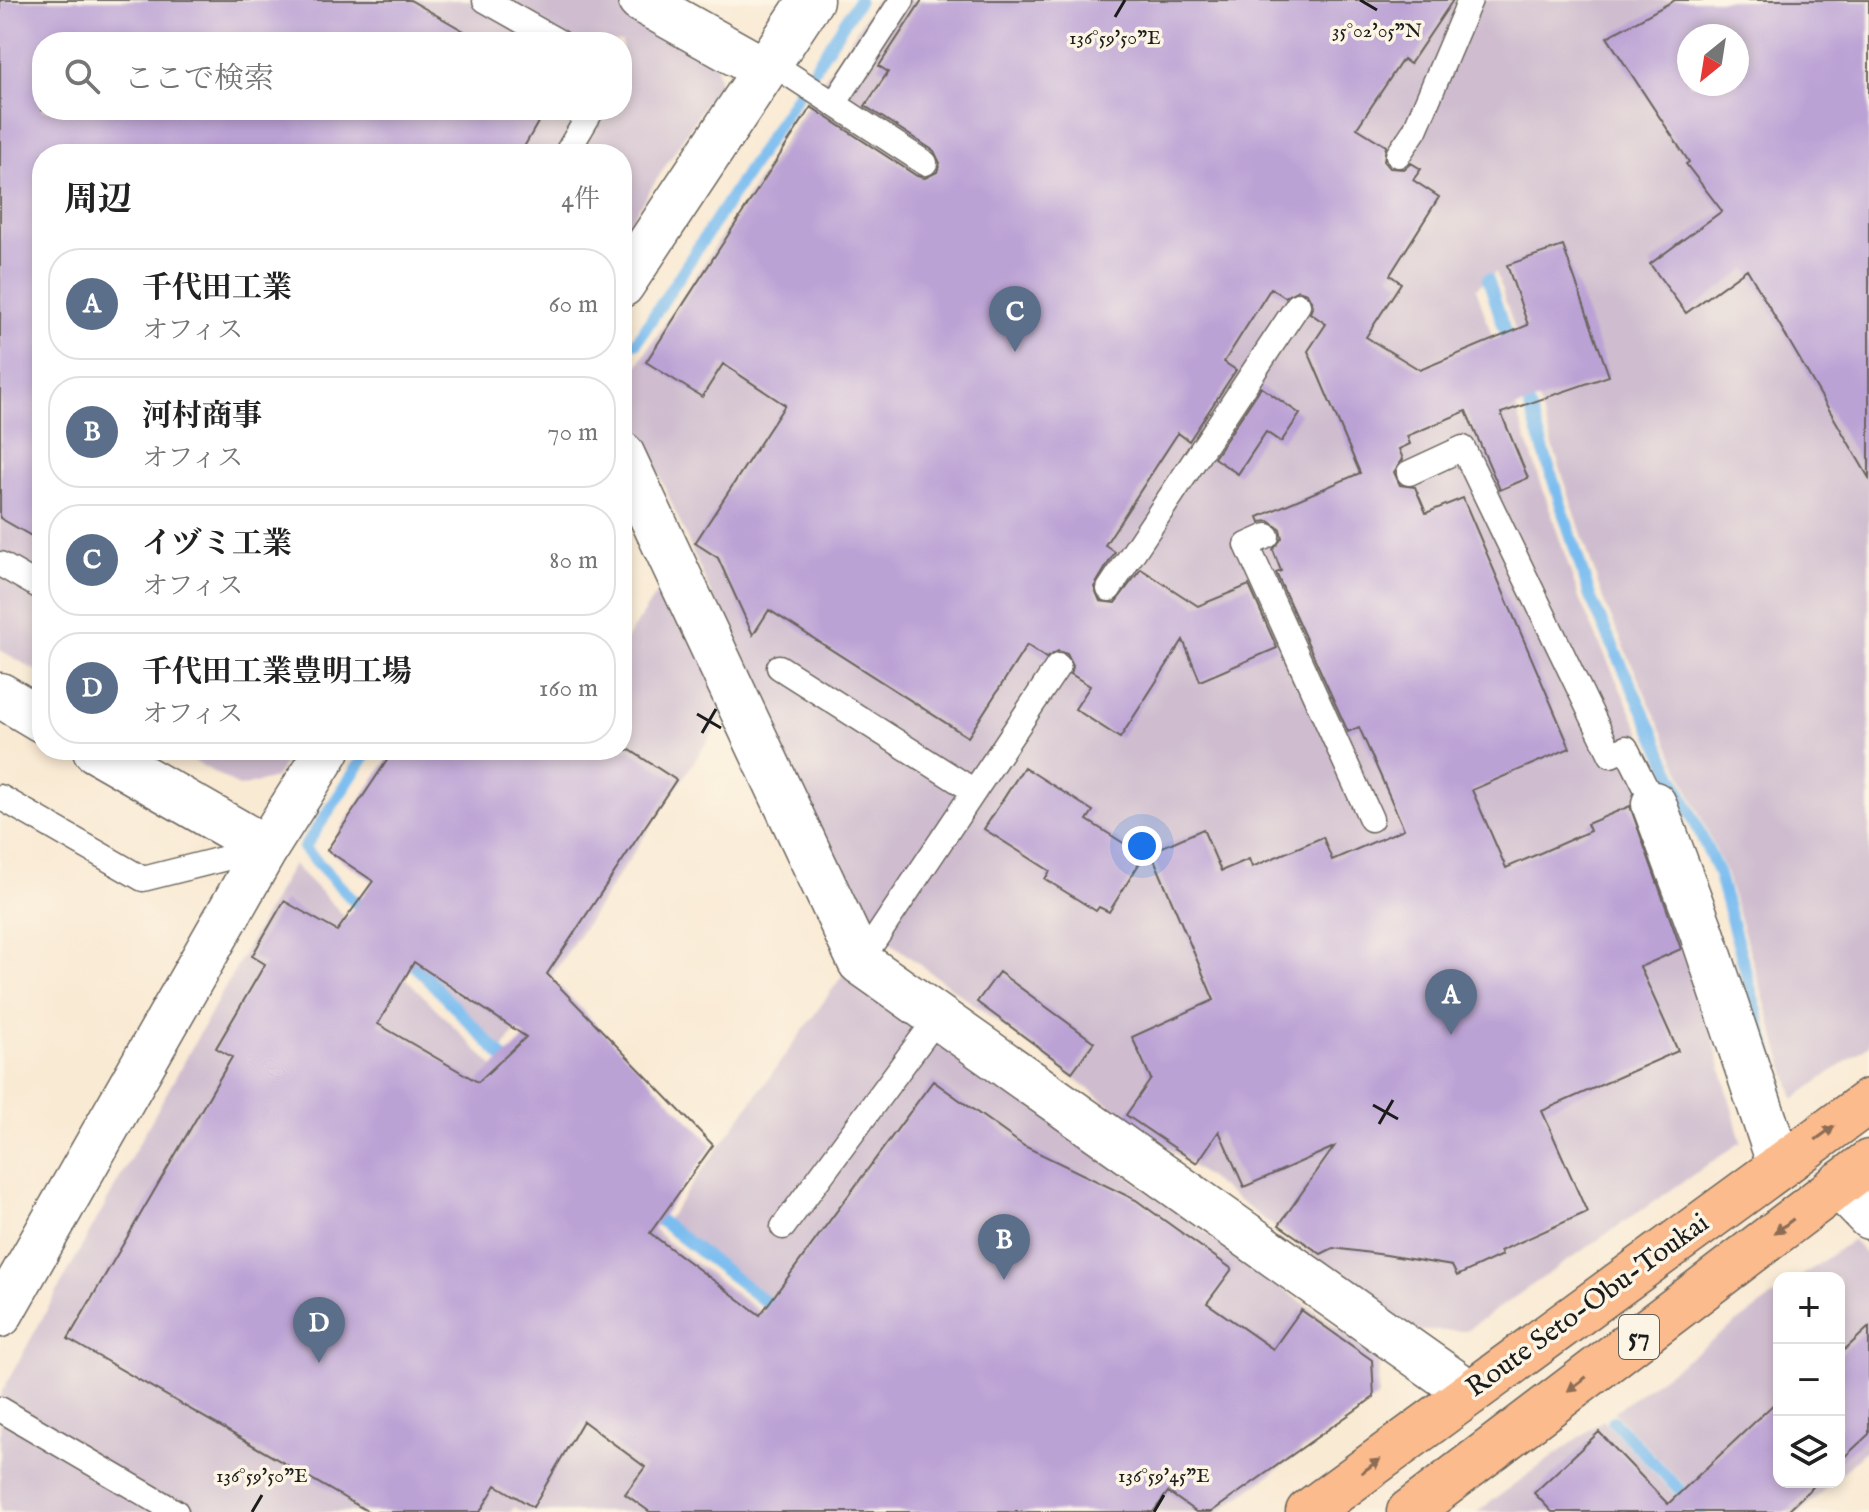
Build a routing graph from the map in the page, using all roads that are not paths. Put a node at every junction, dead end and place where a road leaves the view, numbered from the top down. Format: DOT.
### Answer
graph roads {
  1 [pos="485,0"];
  2 [pos="640,0"];
  3 [pos="811,0"];
  4 [pos="902,0"];
  5 [pos="1470,0"];
  6 [pos="541,32"];
  7 [pos="775,69"];
  8 [pos="825,98"];
  9 [pos="586,120"];
  10 [pos="572,144"];
  11 [pos="1398,155"];
  12 [pos="925,163"];
  13 [pos="632,271"];
  14 [pos="1298,305"];
  15 [pos="1409,473"];
  16 [pos="632,475"];
  17 [pos="1267,536"];
  18 [pos="0,564"];
  19 [pos="32,582"];
  20 [pos="1109,589"];
  21 [pos="1058,666"];
  22 [pos="779,667"];
  23 [pos="0,695"];
  24 [pos="32,714"];
  25 [pos="112,760"];
  26 [pos="322,760"];
  27 [pos="974,791"];
  28 [pos="0,797"];
  29 [pos="1654,804"];
  30 [pos="1371,819"];
  31 [pos="266,848"];
  32 [pos="860,962"];
  33 [pos="938,1017"];
  34 [pos="1869,1101"];
  35 [pos="1780,1166"];
  36 [pos="1854,1174"];
  37 [pos="1869,1217"];
  38 [pos="783,1227"];
  39 [pos="7,1288"];
  40 [pos="1470,1393"];
  41 [pos="0,1409"];
  42 [pos="176,1512"];
  43 [pos="1308,1512"];
  44 [pos="1409,1512"];
  1 -- 6 [label="lane"];
  2 -- 7 [label="street"];
  3 -- 7 [label="street"];
  4 -- 8 [label="lane"];
  5 -- 11 [label="lane"];
  7 -- 8 [label="lane"];
  7 -- 13 [label="street"];
  8 -- 12 [label="lane"];
  9 -- 10 [label="lane"];
  14 -- 20 [label="lane"];
  15 -- 29 [label="lane"];
  16 -- 32 [label="street"];
  17 -- 30 [label="lane"];
  18 -- 19 [label="lane"];
  21 -- 27 [label="lane"];
  22 -- 27 [label="lane"];
  23 -- 24 [label="street"];
  25 -- 31 [label="street"];
  26 -- 31 [label="street"];
  27 -- 32 [label="lane"];
  28 -- 31 [label="lane"];
  29 -- 35 [label="street"];
  31 -- 39 [label="street"];
  32 -- 33 [label="street"];
  33 -- 38 [label="lane"];
  33 -- 40 [label="street"];
  35 -- 34 [label="main road, Route Seto-Obu-Toukai / 57, one-way"];
  35 -- 40 [label="main road, Route Seto-Obu-Toukai / 57"];
  36 -- 37 [label="street"];
  36 -- 44 [label="main road, Route Seto-Obu-Toukai / 57, one-way"];
  43 -- 40 [label="main road, Route Seto-Obu-Toukai / 57, one-way"];
  41 -- 42 [label="lane"];
}
